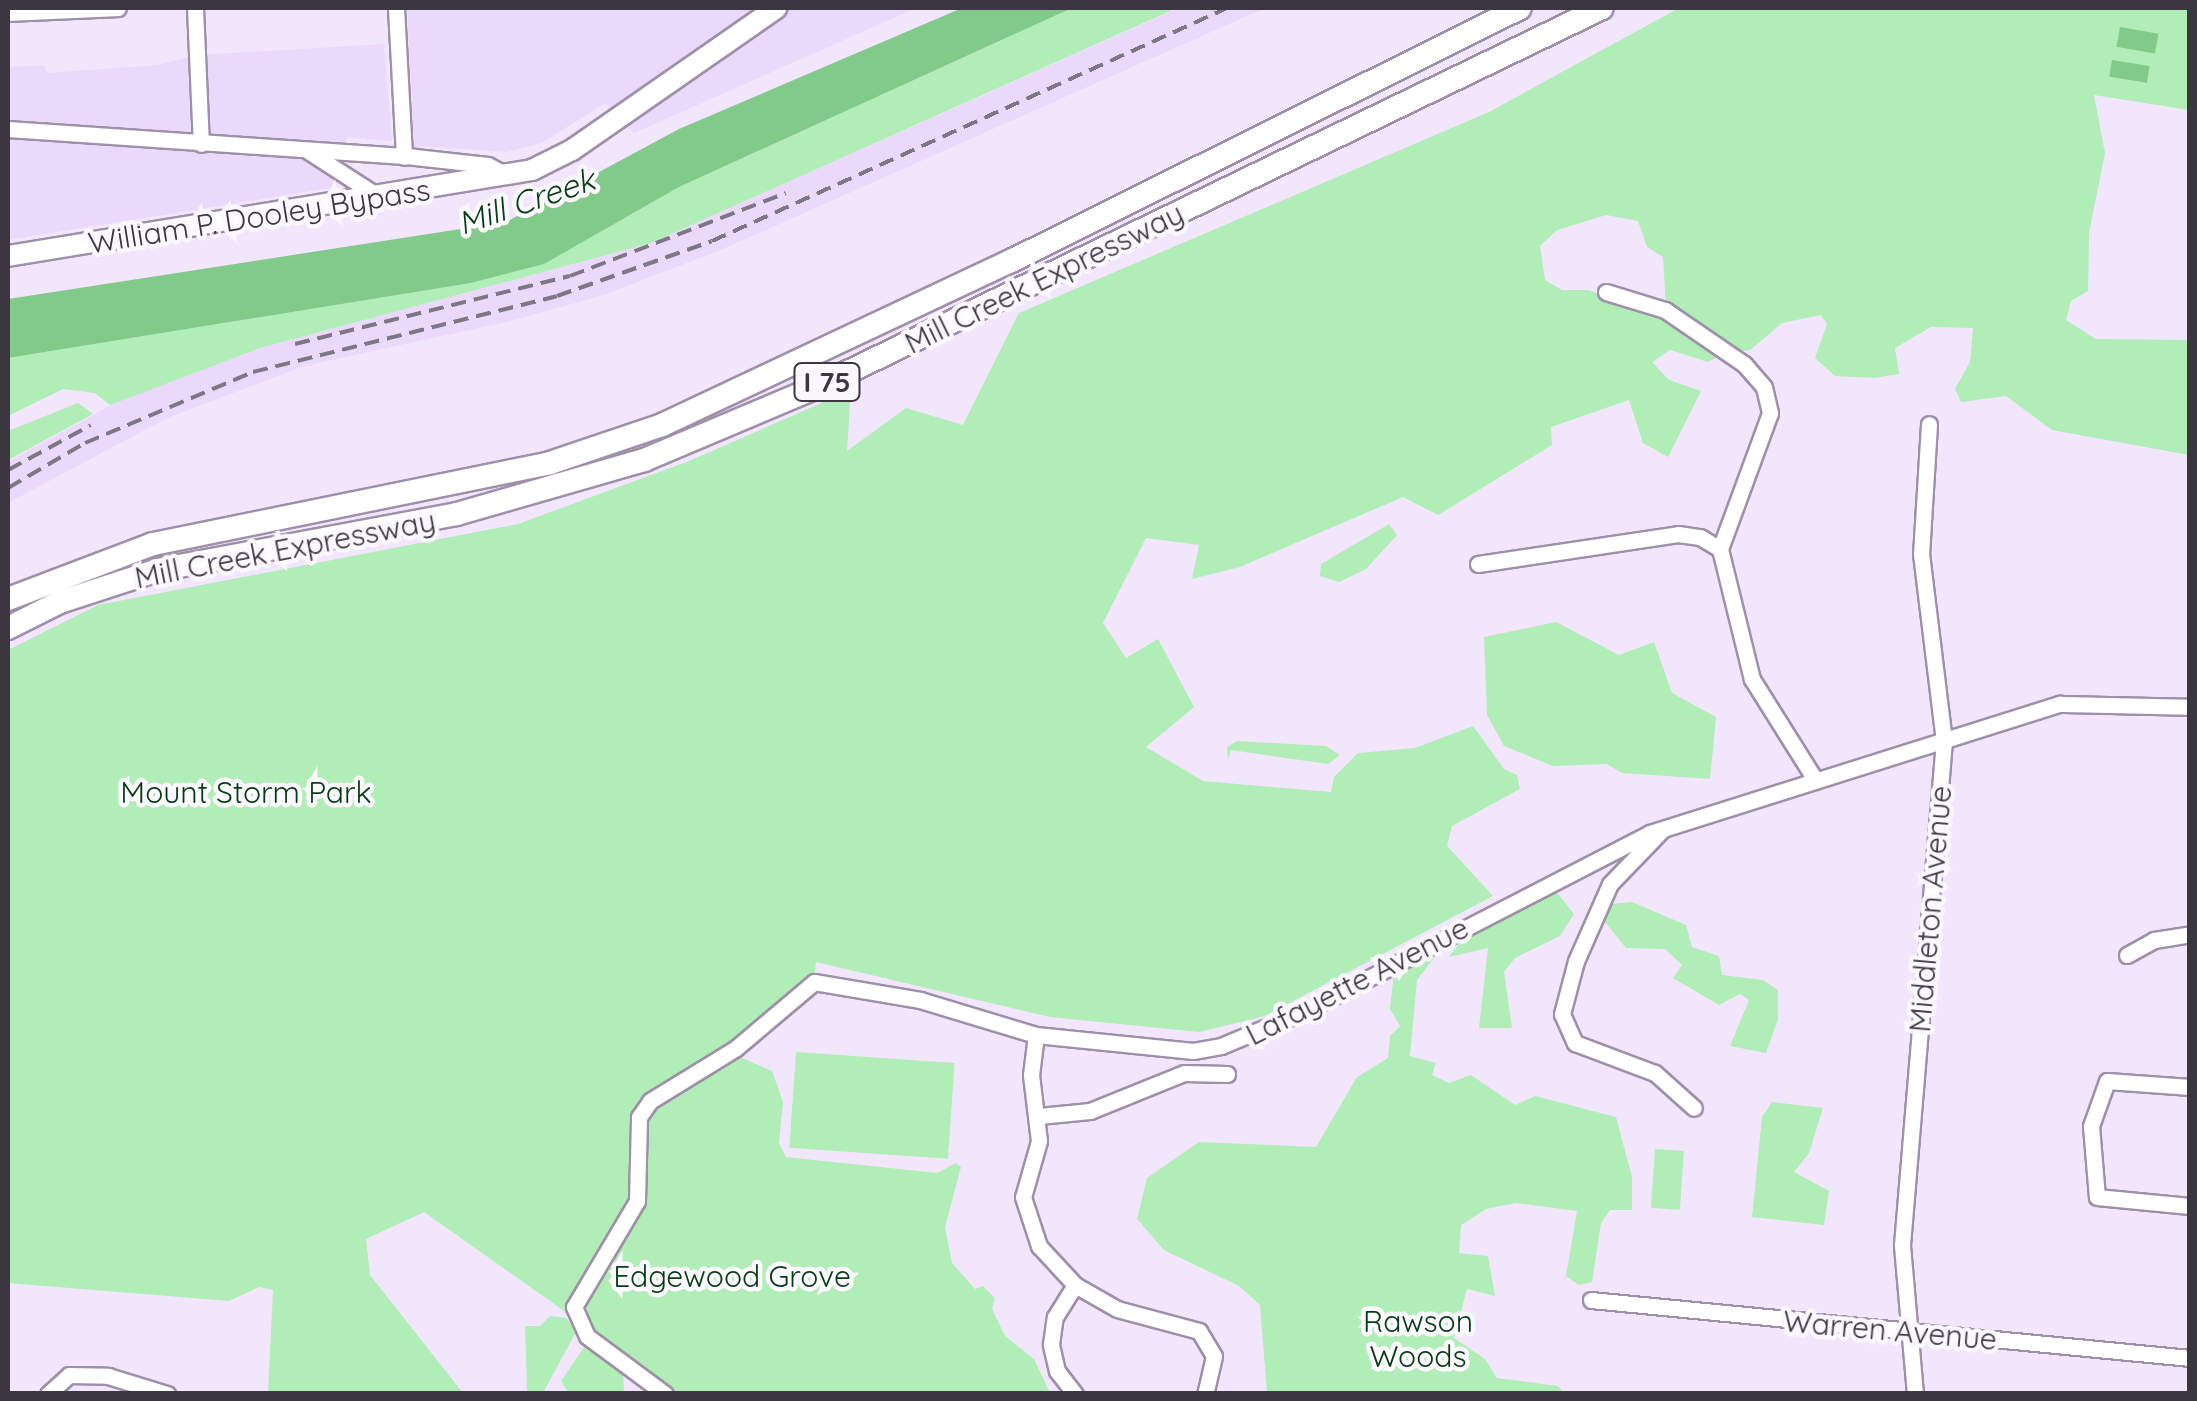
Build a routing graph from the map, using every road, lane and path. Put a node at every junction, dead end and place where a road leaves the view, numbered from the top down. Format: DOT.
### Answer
graph roads {
  1 [pos="118,8"];
  2 [pos="195,8"];
  3 [pos="396,8"];
  4 [pos="776,8"];
  5 [pos="1520,8"];
  6 [pos="1602,8"];
  7 [pos="8,13"];
  8 [pos="8,129"];
  9 [pos="201,144"];
  10 [pos="308,151"];
  11 [pos="404,156"];
  12 [pos="510,176"];
  13 [pos="380,198"];
  14 [pos="8,256"];
  15 [pos="1606,292"];
  16 [pos="1929,424"];
  17 [pos="1720,549"];
  18 [pos="1478,564"];
  19 [pos="8,599"];
  20 [pos="8,628"];
  21 [pos="2190,706"];
  22 [pos="1944,741"];
  23 [pos="1816,781"];
  24 [pos="1664,828"];
  25 [pos="2190,934"];
  26 [pos="2127,955"];
  27 [pos="1036,1035"];
  28 [pos="1227,1074"];
  29 [pos="2190,1087"];
  30 [pos="1694,1108"];
  31 [pos="1040,1116"];
  32 [pos="2190,1206"];
  33 [pos="1075,1285"];
  34 [pos="1591,1300"];
  35 [pos="1908,1332"];
  36 [pos="2190,1358"];
  37 [pos="48,1394"];
  38 [pos="166,1394"];
  39 [pos="665,1394"];
  40 [pos="1074,1394"];
  41 [pos="1205,1394"];
  42 [pos="1915,1394"];
  1 -- 7 [label="street"];
  2 -- 9 [label="street"];
  3 -- 11 [label="street"];
  4 -- 12 [label="main road, William P. Dooley Bypass"];
  5 -- 19 [label="highway, Mill Creek Expressway / I 75"];
  6 -- 20 [label="highway, Mill Creek Expressway / I 75"];
  8 -- 9 [label="street"];
  9 -- 10 [label="street"];
  10 -- 11 [label="street"];
  10 -- 13 [label="street"];
  11 -- 12 [label="street"];
  12 -- 13 [label="main road, William P. Dooley Bypass"];
  13 -- 14 [label="main road, William P. Dooley Bypass"];
  15 -- 17 [label="street"];
  16 -- 22 [label="street, Middleton Avenue"];
  17 -- 18 [label="street"];
  17 -- 23 [label="street"];
  21 -- 22 [label="street, Lafayette Avenue"];
  22 -- 23 [label="street, Lafayette Avenue"];
  22 -- 35 [label="street, Middleton Avenue"];
  23 -- 24 [label="street, Lafayette Avenue"];
  24 -- 27 [label="street, Lafayette Avenue"];
  24 -- 30 [label="street"];
  25 -- 26 [label="street"];
  27 -- 31 [label="street"];
  27 -- 39 [label="street, Lafayette Avenue"];
  28 -- 31 [label="street"];
  29 -- 32 [label="street"];
  31 -- 33 [label="street"];
  33 -- 40 [label="street"];
  33 -- 41 [label="street"];
  34 -- 35 [label="street, Warren Avenue"];
  35 -- 36 [label="street, Warren Avenue"];
  35 -- 42 [label="street, Middleton Avenue"];
  37 -- 38 [label="street"];
}
